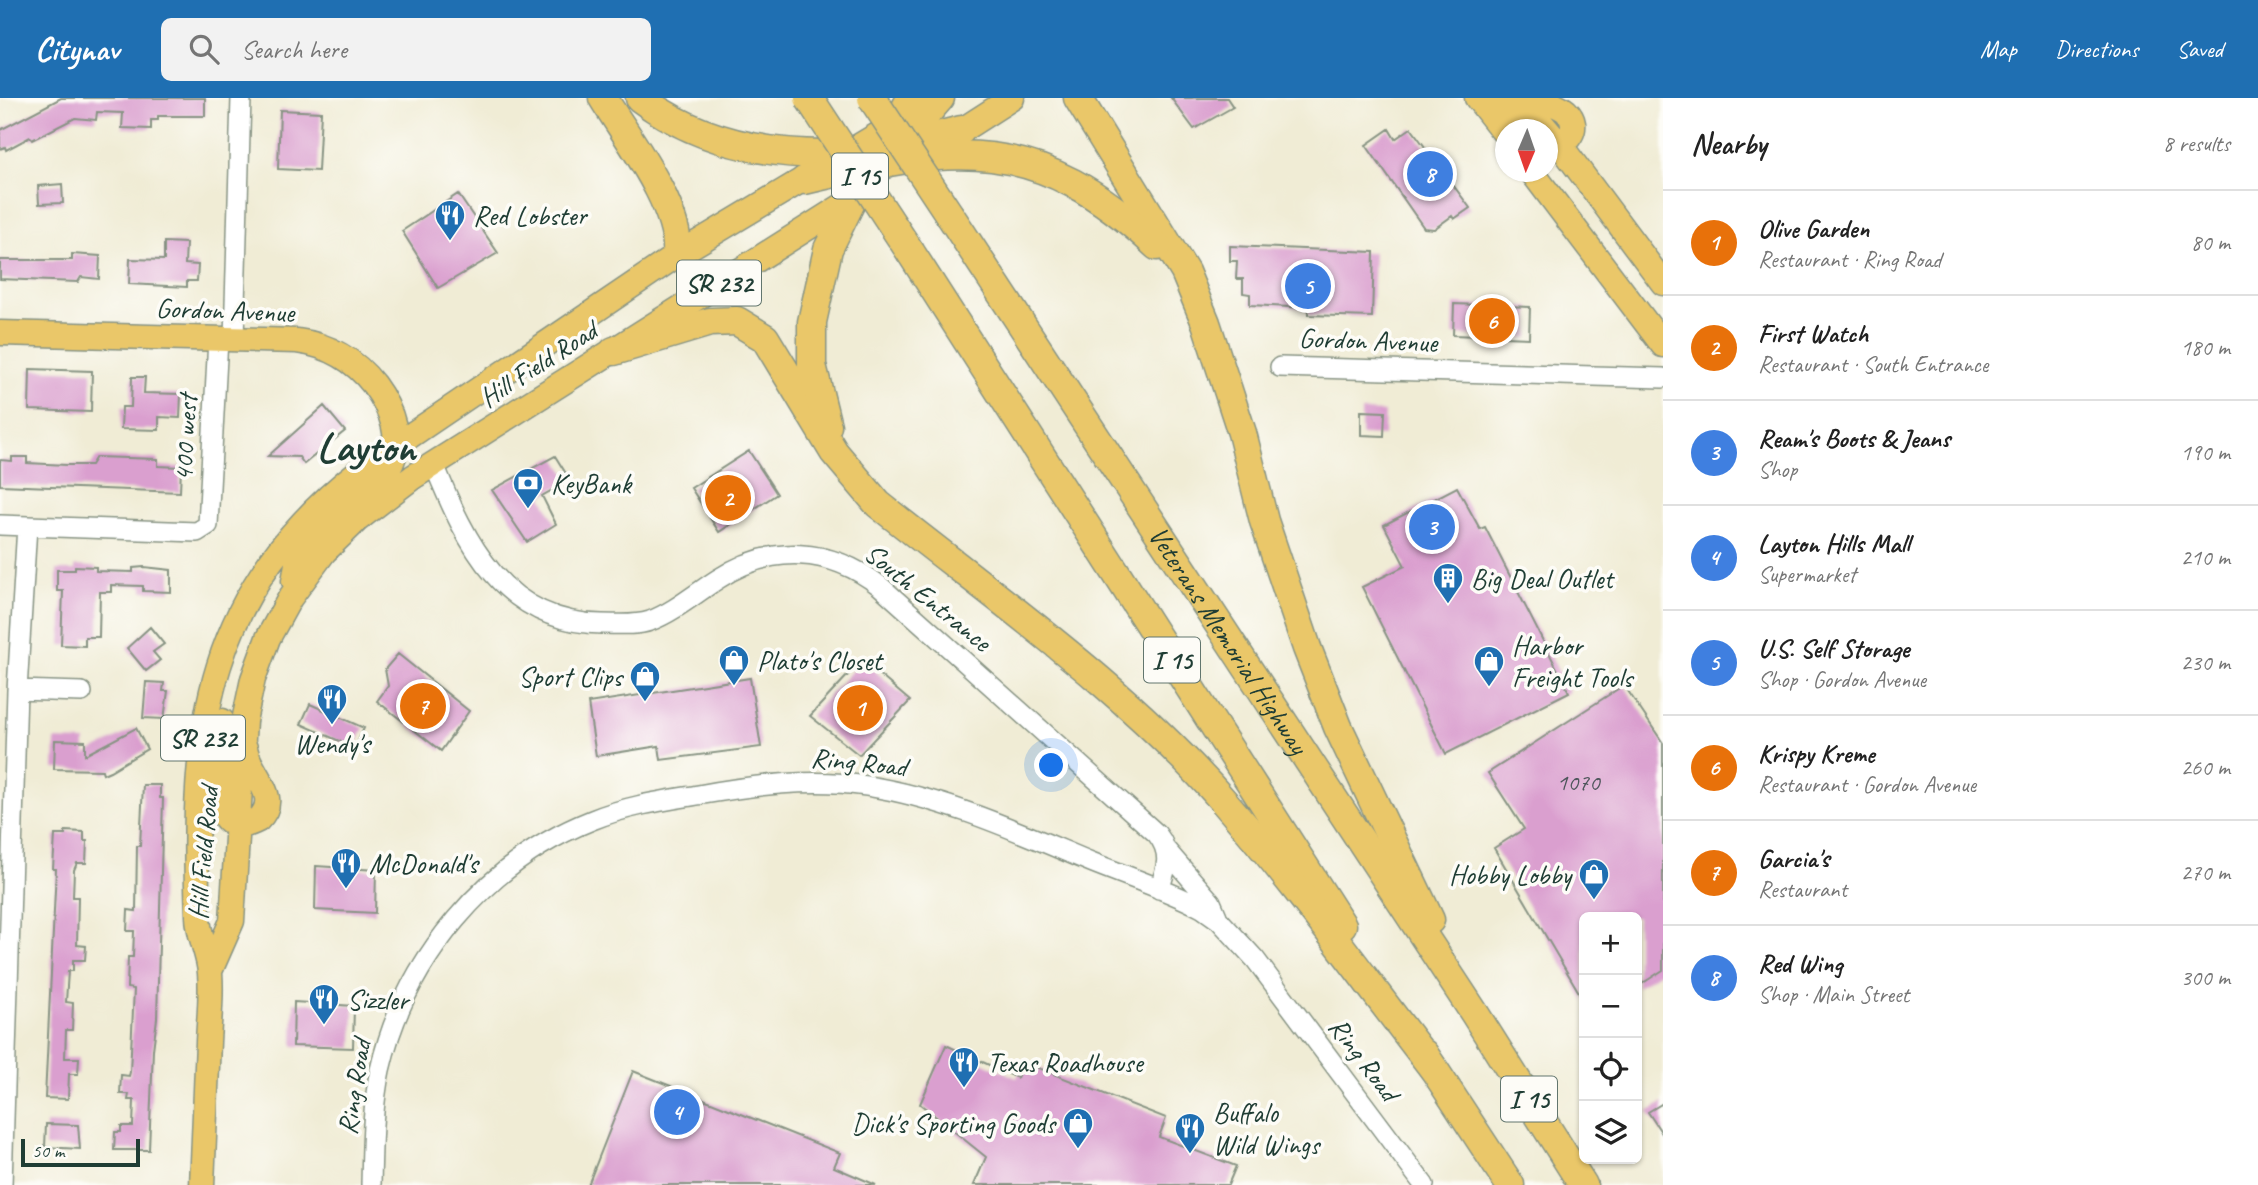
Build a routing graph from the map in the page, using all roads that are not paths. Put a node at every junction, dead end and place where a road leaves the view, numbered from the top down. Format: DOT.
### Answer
graph roads {
  1 [pos="241,98"];
  2 [pos="603,98"];
  3 [pos="640,98"];
  4 [pos="809,98"];
  5 [pos="872,98"];
  6 [pos="938,98"];
  7 [pos="1012,98"];
  8 [pos="1078,98"];
  9 [pos="1477,98"];
  10 [pos="1499,98"];
  11 [pos="1520,98"];
  12 [pos="1539,98"];
  13 [pos="1516,119"];
  14 [pos="1535,119"];
  15 [pos="1495,121"];
  16 [pos="961,130"];
  17 [pos="890,144"];
  18 [pos="1558,144"];
  19 [pos="1558,152"];
  20 [pos="805,180"];
  21 [pos="1540,182"];
  22 [pos="853,198"];
  23 [pos="825,216"];
  24 [pos="677,255"];
  25 [pos="1185,272"];
  26 [pos="1663,283"];
  27 [pos="573,323"];
  28 [pos="0,333"];
  29 [pos="226,339"];
  30 [pos="1663,345"];
  31 [pos="614,351"];
  32 [pos="1280,367"];
  33 [pos="1663,378"];
  34 [pos="394,442"];
  35 [pos="834,452"];
  36 [pos="434,464"];
  37 [pos="0,525"];
  38 [pos="27,526"];
  39 [pos="264,569"];
  40 [pos="290,597"];
  41 [pos="16,690"];
  42 [pos="82,692"];
  43 [pos="238,824"];
  44 [pos="1167,851"];
  45 [pos="1159,889"];
  46 [pos="1219,920"];
  47 [pos="211,971"];
  48 [pos="1475,1014"];
  49 [pos="1433,1068"];
  50 [pos="2,1185"];
  51 [pos="202,1185"];
  52 [pos="371,1185"];
  53 [pos="1424,1185"];
  54 [pos="1510,1185"];
  55 [pos="1583,1185"];
  1 -- 29 [label="street"];
  2 -- 24 [label="highway"];
  3 -- 17 [label="highway"];
  4 -- 49 [label="highway, Veterans Memorial Highway / I 15, bridge"];
  5 -- 48 [label="highway, Veterans Memorial Highway / I 15, bridge"];
  6 -- 17 [label="highway"];
  7 -- 16 [label="main road"];
  8 -- 25 [label="highway"];
  9 -- 15 [label="main road"];
  10 -- 13 [label="main road"];
  11 -- 14 [label="main road"];
  12 -- 18 [label="main road"];
  16 -- 17 [label="highway"];
  17 -- 20 [label="highway"];
  17 -- 22 [label="highway"];
  17 -- 23 [label="highway"];
  17 -- 25 [label="highway"];
  19 -- 26 [label="main road"];
  20 -- 24 [label="main road, Hill Field Road / SR 232"];
  21 -- 30 [label="main road"];
  22 -- 23 [label="main road, Hill Field Road / SR 232"];
  22 -- 35 [label="highway"];
  23 -- 31 [label="main road, Hill Field Road / SR 232"];
  24 -- 27 [label="main road, Hill Field Road / SR 232"];
  25 -- 48 [label="highway"];
  27 -- 34 [label="main road, Hill Field Road / SR 232"];
  27 -- 36 [label="main road"];
  28 -- 29 [label="main road, Gordon Avenue"];
  29 -- 34 [label="main road, Gordon Avenue"];
  29 -- 38 [label="street, 400 west"];
  31 -- 35 [label="highway"];
  31 -- 36 [label="main road, Hill Field Road / SR 232"];
  32 -- 33 [label="street, Gordon Avenue"];
  34 -- 39 [label="main road, Hill Field Road / SR 232"];
  34 -- 40 [label="main road"];
  35 -- 49 [label="highway"];
  36 -- 40 [label="main road, Hill Field Road / SR 232"];
  36 -- 44 [label="street, South Entrance"];
  37 -- 38 [label="street"];
  38 -- 41 [label="street"];
  39 -- 43 [label="main road"];
  39 -- 47 [label="main road, Hill Field Road / SR 232"];
  40 -- 43 [label="main road, Hill Field Road / SR 232"];
  41 -- 42 [label="street"];
  41 -- 50 [label="street"];
  43 -- 47 [label="main road, Hill Field Road / SR 232"];
  44 -- 45 [label="street"];
  44 -- 46 [label="street, South Entrance"];
  45 -- 46 [label="street, Ring Road"];
  45 -- 52 [label="street, Ring Road"];
  46 -- 53 [label="street, Ring Road"];
  47 -- 51 [label="main road, SR 232"];
  48 -- 55 [label="highway, Veterans Memorial Highway / I 15"];
  49 -- 54 [label="highway, Veterans Memorial Highway / I 15"];
}
